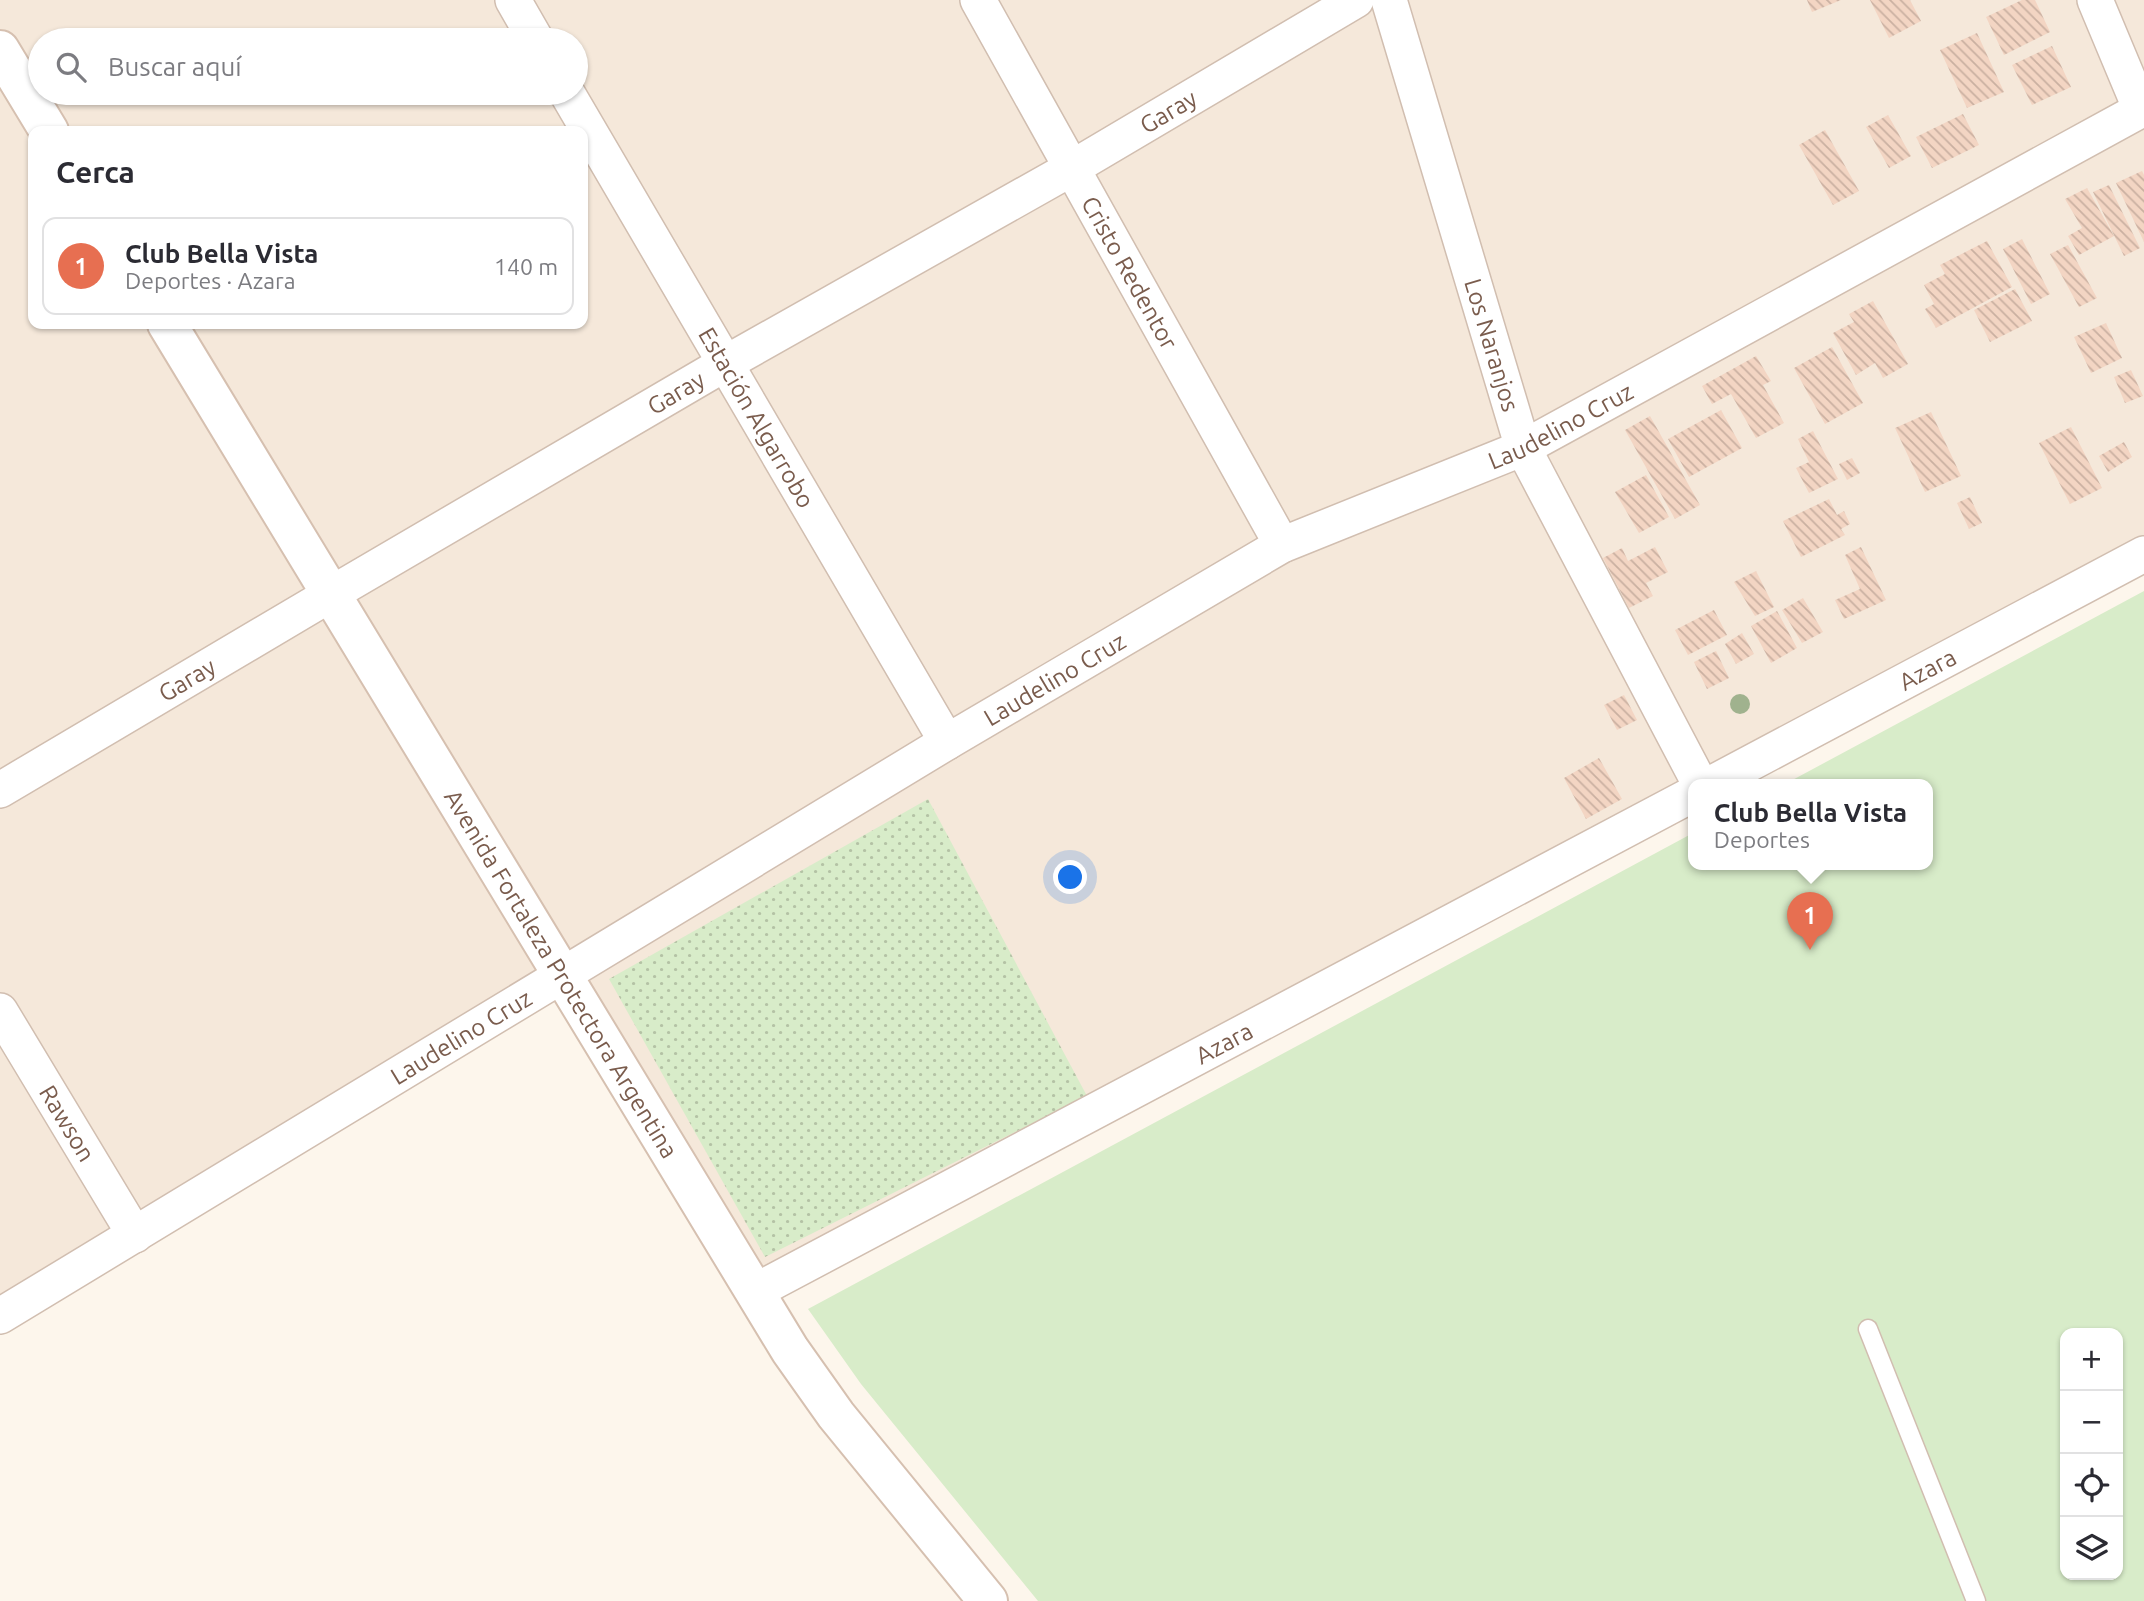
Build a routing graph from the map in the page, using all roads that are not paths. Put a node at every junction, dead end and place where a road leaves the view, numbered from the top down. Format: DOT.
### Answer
graph roads {
  1 [pos="513,0"];
  2 [pos="978,0"];
  3 [pos="1356,0"];
  4 [pos="1389,0"];
  5 [pos="2095,0"];
  6 [pos="529,28"];
  7 [pos="0,50"];
  8 [pos="28,96"];
  9 [pos="33,105"];
  10 [pos="574,105"];
  11 [pos="2143,109"];
  12 [pos="46,126"];
  13 [pos="586,126"];
  14 [pos="588,129"];
  15 [pos="1072,169"];
  16 [pos="169,329"];
  17 [pos="726,363"];
  18 [pos="1523,448"];
  19 [pos="1282,545"];
  20 [pos="2144,554"];
  21 [pos="331,593"];
  22 [pos="947,742"];
  23 [pos="1697,779"];
  24 [pos="1720,779"];
  25 [pos="0,790"];
  26 [pos="1688,797"];
  27 [pos="563,975"];
  28 [pos="0,1011"];
  29 [pos="135,1234"];
  30 [pos="754,1292"];
  31 [pos="0,1316"];
  32 [pos="1868,1329"];
  33 [pos="988,1601"];
  34 [pos="1976,1601"];
  1 -- 6 [label="street"];
  2 -- 15 [label="street, Cristo Redentor"];
  3 -- 15 [label="street, Garay"];
  4 -- 18 [label="street, Los Naranjos"];
  5 -- 11 [label="street"];
  7 -- 8 [label="main road"];
  9 -- 12 [label="main road"];
  10 -- 13 [label="street, Estación Algarrobo"];
  11 -- 18 [label="street, Laudelino Cruz"];
  14 -- 17 [label="street, Estación Algarrobo"];
  15 -- 17 [label="street, Garay"];
  15 -- 19 [label="street, Cristo Redentor"];
  16 -- 21 [label="main road, Avenida Fortaleza Protectora Argentina"];
  17 -- 21 [label="street, Garay"];
  17 -- 22 [label="street, Estación Algarrobo"];
  18 -- 19 [label="street, Laudelino Cruz"];
  18 -- 23 [label="street, Los Naranjos"];
  19 -- 22 [label="street, Laudelino Cruz"];
  20 -- 24 [label="street, Azara"];
  21 -- 25 [label="street, Garay"];
  21 -- 27 [label="main road, Avenida Fortaleza Protectora Argentina"];
  22 -- 27 [label="street, Laudelino Cruz"];
  26 -- 30 [label="street, Azara"];
  27 -- 29 [label="street, Laudelino Cruz"];
  27 -- 30 [label="main road, Avenida Fortaleza Protectora Argentina"];
  28 -- 29 [label="street, Rawson"];
  29 -- 31 [label="street, Laudelino Cruz"];
  30 -- 33 [label="main road, Avenida Fortaleza Protectora Argentina"];
  32 -- 34 [label="lane"];
}
